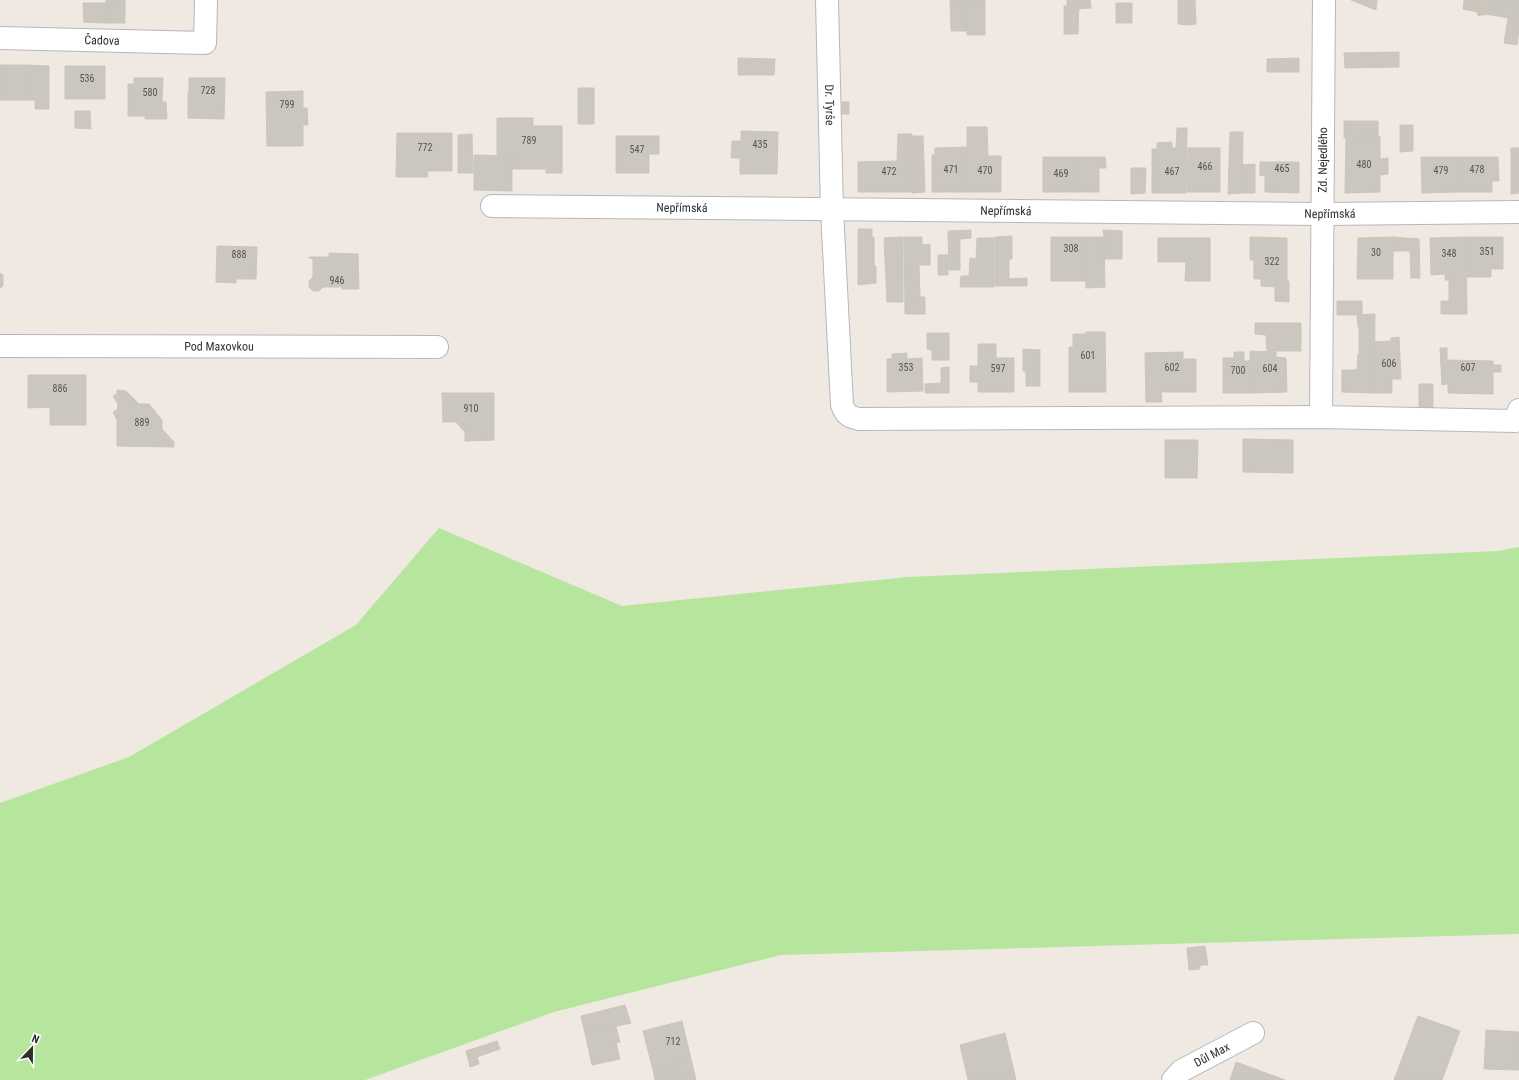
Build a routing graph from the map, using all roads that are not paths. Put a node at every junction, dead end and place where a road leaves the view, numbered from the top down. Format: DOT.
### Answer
graph roads {
  1 [pos="206,0"];
  2 [pos="827,0"];
  3 [pos="1324,0"];
  4 [pos="0,38"];
  5 [pos="492,206"];
  6 [pos="832,210"];
  7 [pos="1519,212"];
  8 [pos="1323,214"];
  9 [pos="0,346"];
  10 [pos="437,347"];
  11 [pos="1517,416"];
  12 [pos="1321,417"];
  13 [pos="1253,1033"];
  14 [pos="1173,1080"];
  1 -- 4 [label="street, Čadova"];
  2 -- 6 [label="street, Dr. Tyrše"];
  3 -- 8 [label="street, Zd. Nejedlého"];
  5 -- 6 [label="street, Nepřímská"];
  6 -- 8 [label="street, Nepřímská"];
  6 -- 12 [label="street, Dr. Tyrše"];
  7 -- 8 [label="street, Nepřímská"];
  8 -- 12 [label="street, Zd. Nejedlého"];
  9 -- 10 [label="street, Pod Maxovkou"];
  11 -- 12 [label="street"];
  13 -- 14 [label="street, Důl Max"];
}
